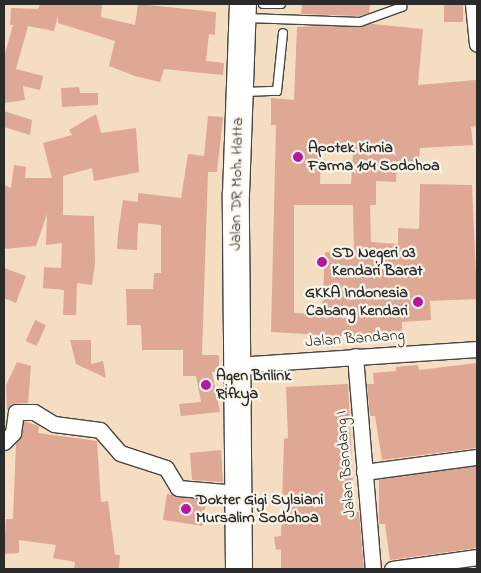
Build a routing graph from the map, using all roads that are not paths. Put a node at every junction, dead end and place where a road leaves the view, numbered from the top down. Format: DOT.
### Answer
graph roads {
  1 [pos="281,4"];
  2 [pos="473,4"];
  3 [pos="402,6"];
  4 [pos="249,8"];
  5 [pos="283,33"];
  6 [pos="477,44"];
  7 [pos="240,92"];
  8 [pos="477,349"];
  9 [pos="354,356"];
  10 [pos="236,365"];
  11 [pos="4,442"];
  12 [pos="477,458"];
  13 [pos="364,472"];
  14 [pos="238,493"];
  15 [pos="477,557"];
  16 [pos="239,569"];
  17 [pos="373,569"];
  18 [pos="392,569"];
  1 -- 4 [label="lane"];
  2 -- 6 [label="street"];
  3 -- 4 [label="lane"];
  4 -- 7 [label="highway, Jalan DR Moh. Hatta"];
  5 -- 7 [label="lane"];
  7 -- 10 [label="highway, Jalan DR Moh. Hatta"];
  8 -- 9 [label="street, Jalan Bandang"];
  9 -- 10 [label="street, Jalan Bandang"];
  9 -- 13 [label="street, Jalan Bandang I"];
  10 -- 14 [label="highway, Jalan DR Moh. Hatta"];
  11 -- 14 [label="street"];
  12 -- 13 [label="street"];
  13 -- 17 [label="street, Jalan Bandang I"];
  14 -- 16 [label="highway, Jalan DR Moh. Hatta"];
  15 -- 18 [label="street"];
}
